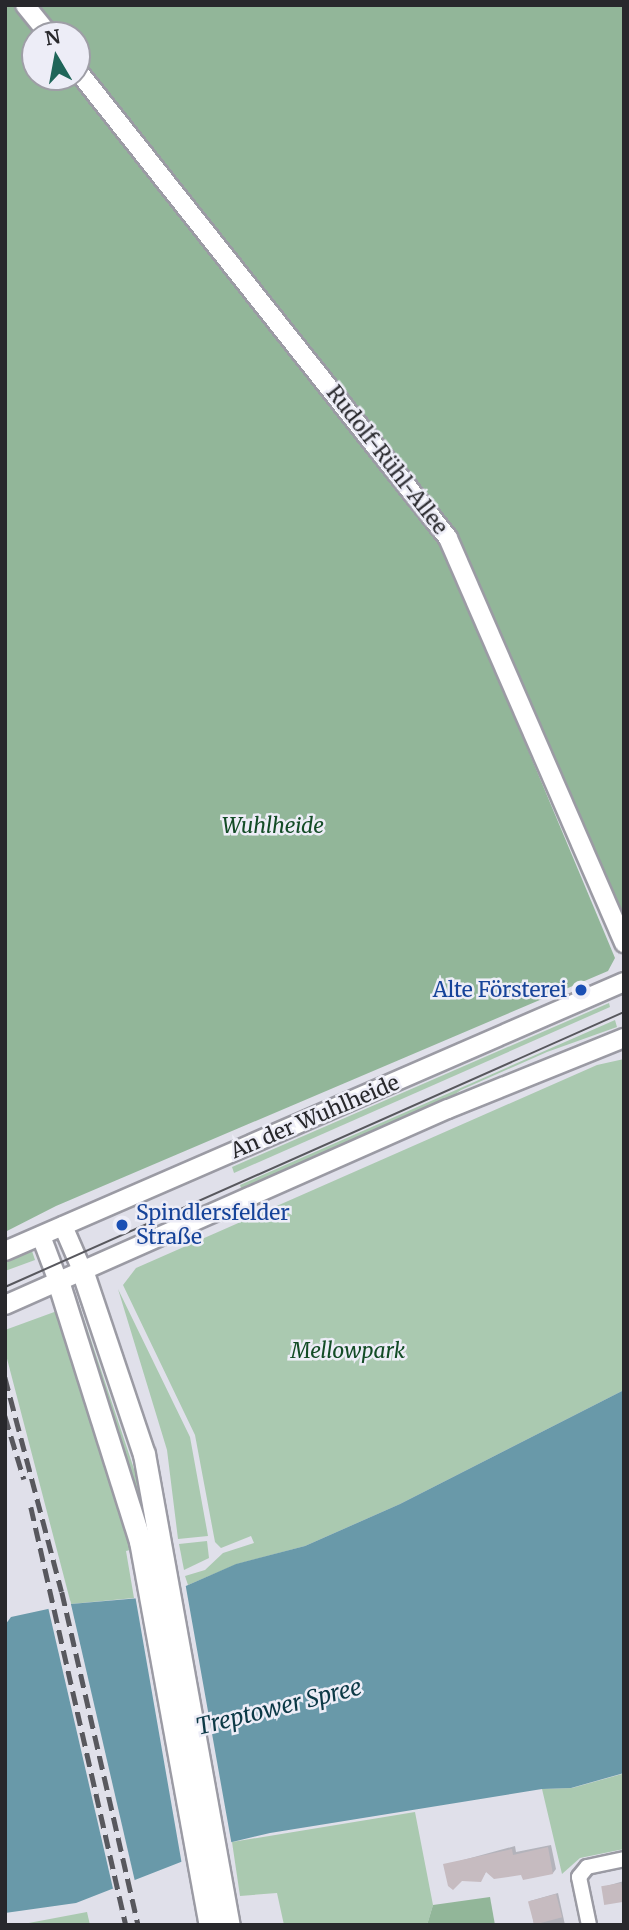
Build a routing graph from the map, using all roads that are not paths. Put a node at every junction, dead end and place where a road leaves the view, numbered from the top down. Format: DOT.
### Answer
graph roads {
  1 [pos="25,5"];
  2 [pos="38,21"];
  3 [pos="91,88"];
  4 [pos="624,943"];
  5 [pos="624,982"];
  6 [pos="624,1038"];
  7 [pos="63,1226"];
  8 [pos="41,1236"];
  9 [pos="5,1251"];
  10 [pos="82,1270"];
  11 [pos="58,1281"];
  12 [pos="5,1305"];
  13 [pos="156,1566"];
  14 [pos="624,1859"];
  15 [pos="210,1878"];
  16 [pos="210,1925"];
  17 [pos="229,1925"];
  18 [pos="589,1925"];
  1 -- 2 [label="main road"];
  3 -- 4 [label="main road, Rudolf-Rühl-Allee"];
  5 -- 7 [label="main road, An der Wuhlheide"];
  6 -- 10 [label="main road"];
  7 -- 8 [label="main road, An der Wuhlheide"];
  7 -- 10 [label="main road"];
  8 -- 9 [label="main road, An der Wuhlheide"];
  8 -- 11 [label="main road"];
  10 -- 11 [label="main road"];
  10 -- 13 [label="highway"];
  11 -- 12 [label="main road"];
  11 -- 13 [label="highway"];
  13 -- 15 [label="highway"];
  14 -- 18 [label="street"];
  15 -- 16 [label="highway"];
  15 -- 17 [label="highway"];
}
